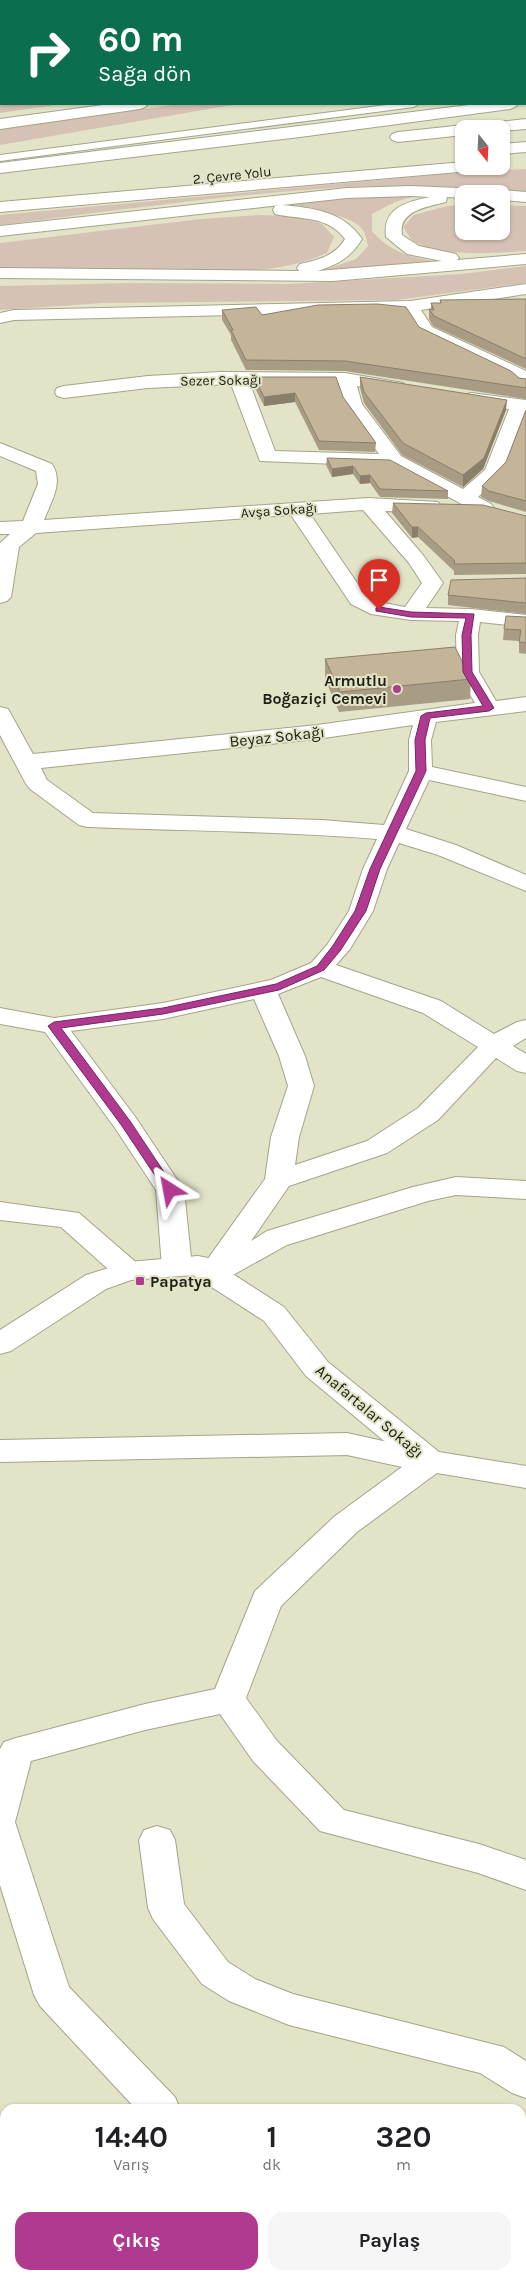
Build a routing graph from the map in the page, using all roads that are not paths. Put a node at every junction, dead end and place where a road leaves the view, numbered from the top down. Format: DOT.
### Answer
graph roads {
  1 [pos="73,105"];
  2 [pos="133,105"];
  3 [pos="406,105"];
  4 [pos="502,105"];
  5 [pos="0,116"];
  6 [pos="0,124"];
  7 [pos="526,124"];
  8 [pos="510,126"];
  9 [pos="455,131"];
  10 [pos="384,138"];
  11 [pos="335,143"];
  12 [pos="526,147"];
  13 [pos="510,148"];
  14 [pos="455,154"];
  15 [pos="0,158"];
  16 [pos="526,162"];
  17 [pos="510,163"];
  18 [pos="455,167"];
  19 [pos="0,168"];
  20 [pos="0,176"];
  21 [pos="455,193"];
  22 [pos="510,196"];
  23 [pos="455,197"];
  24 [pos="525,197"];
  25 [pos="0,198"];
  26 [pos="0,208"];
  27 [pos="80,223"];
  28 [pos="0,232"];
  29 [pos="526,259"];
  30 [pos="504,261"];
  31 [pos="0,273"];
  32 [pos="248,275"];
  33 [pos="526,289"];
  34 [pos="410,306"];
  35 [pos="0,318"];
  36 [pos="239,379"];
  37 [pos="345,379"];
  38 [pos="526,382"];
  39 [pos="416,390"];
  40 [pos="64,392"];
  41 [pos="453,396"];
  42 [pos="522,406"];
  43 [pos="0,449"];
  44 [pos="394,460"];
  45 [pos="466,497"];
  46 [pos="368,504"];
  47 [pos="296,508"];
  48 [pos="0,528"];
  49 [pos="31,528"];
  50 [pos="0,597"];
  51 [pos="411,614"];
  52 [pos="471,616"];
  53 [pos="526,621"];
  54 [pos="526,704"];
  55 [pos="489,708"];
  56 [pos="0,714"];
  57 [pos="426,716"];
  58 [pos="27,762"];
  59 [pos="421,771"];
  60 [pos="526,794"];
  61 [pos="393,833"];
  62 [pos="526,884"];
  63 [pos="320,968"];
  64 [pos="263,990"];
  65 [pos="0,1016"];
  66 [pos="54,1026"];
  67 [pos="526,1028"];
  68 [pos="494,1045"];
  69 [pos="526,1065"];
  70 [pos="279,1180"];
  71 [pos="526,1190"];
  72 [pos="0,1211"];
  73 [pos="177,1267"];
  74 [pos="128,1271"];
  75 [pos="212,1274"];
  76 [pos="0,1344"];
  77 [pos="0,1451"];
  78 [pos="430,1462"];
  79 [pos="526,1477"];
  80 [pos="228,1699"];
  81 [pos="0,1817"];
  82 [pos="0,1827"];
  83 [pos="157,1840"];
  84 [pos="526,1875"];
  85 [pos="526,2081"];
  86 [pos="156,2104"];
  1 -- 5 [label="main road"];
  2 -- 6 [label="main road"];
  3 -- 15 [label="lane"];
  4 -- 19 [label="main road"];
  7 -- 8 [label="main road"];
  9 -- 10 [label="main road"];
  11 -- 20 [label="main road, 2. Çevre Yolu"];
  12 -- 13 [label="main road"];
  14 -- 25 [label="main road, 2. Çevre Yolu"];
  16 -- 17 [label="main road"];
  18 -- 26 [label="main road"];
  21 -- 27 [label="main road"];
  22 -- 24 [label="main road"];
  23 -- 30 [label="main road"];
  27 -- 28 [label="main road"];
  27 -- 32 [label="main road"];
  29 -- 30 [label="main road"];
  30 -- 32 [label="main road"];
  31 -- 32 [label="main road"];
  33 -- 34 [label="main road"];
  34 -- 35 [label="main road"];
  34 -- 38 [label="main road"];
  36 -- 37 [label="main road, Sezer Sokağı"];
  36 -- 40 [label="main road, Sezer Sokağı"];
  36 -- 44 [label="main road"];
  37 -- 39 [label="main road, Sezer Sokağı"];
  37 -- 44 [label="main road"];
  41 -- 42 [label="main road"];
  42 -- 45 [label="main road"];
  43 -- 49 [label="main road"];
  44 -- 45 [label="main road"];
  45 -- 46 [label="main road, Avşa Sokağı"];
  46 -- 47 [label="main road, Avşa Sokağı"];
  46 -- 51 [label="main road"];
  47 -- 49 [label="main road, Avşa Sokağı"];
  47 -- 51 [label="main road"];
  48 -- 49 [label="main road, Avşa Sokağı"];
  49 -- 50 [label="main road"];
  51 -- 52 [label="main road"];
  52 -- 53 [label="main road"];
  52 -- 55 [label="main road"];
  54 -- 55 [label="main road, Beyaz Sokağı"];
  55 -- 57 [label="main road, Beyaz Sokağı"];
  56 -- 58 [label="main road"];
  57 -- 58 [label="main road, Beyaz Sokağı"];
  57 -- 59 [label="main road"];
  58 -- 61 [label="main road"];
  59 -- 60 [label="main road"];
  59 -- 61 [label="main road"];
  61 -- 62 [label="main road"];
  61 -- 63 [label="main road"];
  63 -- 64 [label="main road"];
  63 -- 68 [label="main road"];
  64 -- 66 [label="main road"];
  64 -- 70 [label="main road"];
  65 -- 66 [label="main road"];
  66 -- 73 [label="main road"];
  67 -- 68 [label="main road"];
  68 -- 69 [label="main road"];
  68 -- 70 [label="main road"];
  70 -- 75 [label="main road"];
  71 -- 75 [label="main road"];
  72 -- 74 [label="main road"];
  73 -- 74 [label="main road, Anafartalar Sokağı"];
  73 -- 75 [label="main road, Anafartalar Sokağı"];
  74 -- 76 [label="main road, Anafartalar Sokağı"];
  75 -- 78 [label="main road, Anafartalar Sokağı"];
  77 -- 78 [label="main road"];
  78 -- 79 [label="main road, Anafartalar Sokağı"];
  78 -- 80 [label="main road"];
  80 -- 81 [label="main road"];
  80 -- 84 [label="main road"];
  82 -- 86 [label="main road"];
  83 -- 85 [label="main road"];
}
